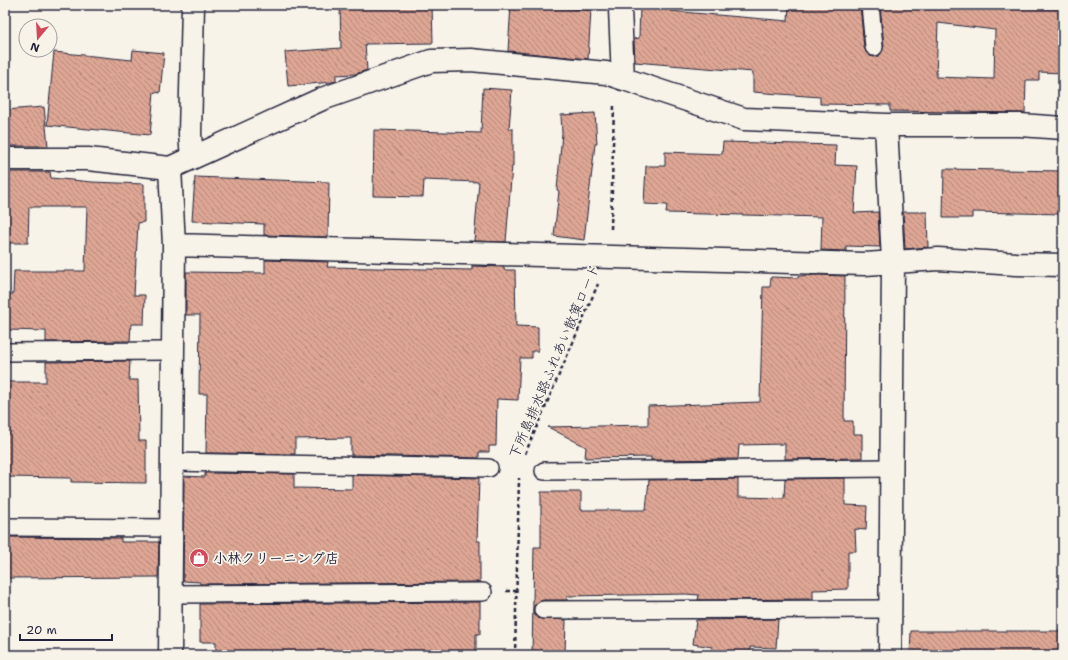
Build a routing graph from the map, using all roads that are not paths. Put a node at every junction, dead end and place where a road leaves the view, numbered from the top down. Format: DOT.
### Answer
graph roads {
  1 [pos="193,5"];
  2 [pos="622,5"];
  3 [pos="870,5"];
  4 [pos="874,47"];
  5 [pos="618,77"];
  6 [pos="886,125"];
  7 [pos="1063,128"];
  8 [pos="192,158"];
  9 [pos="5,159"];
  10 [pos="170,168"];
  11 [pos="174,245"];
  12 [pos="893,261"];
  13 [pos="1063,265"];
  14 [pos="173,351"];
  15 [pos="5,352"];
  16 [pos="172,462"];
  17 [pos="489,468"];
  18 [pos="892,468"];
  19 [pos="544,471"];
  20 [pos="5,527"];
  21 [pos="172,528"];
  22 [pos="483,592"];
  23 [pos="170,594"];
  24 [pos="891,609"];
  25 [pos="543,610"];
  26 [pos="170,655"];
  27 [pos="890,655"];
  1 -- 8 [label="street"];
  2 -- 5 [label="street"];
  3 -- 4 [label="lane"];
  5 -- 6 [label="street"];
  5 -- 8 [label="street"];
  6 -- 7 [label="street"];
  6 -- 12 [label="street"];
  8 -- 10 [label="street"];
  9 -- 10 [label="street"];
  10 -- 11 [label="street"];
  11 -- 12 [label="street"];
  11 -- 14 [label="street"];
  12 -- 13 [label="street"];
  12 -- 18 [label="street"];
  14 -- 15 [label="lane"];
  14 -- 16 [label="street"];
  16 -- 17 [label="lane"];
  16 -- 21 [label="street"];
  18 -- 19 [label="lane"];
  18 -- 24 [label="street"];
  20 -- 21 [label="lane"];
  21 -- 23 [label="street"];
  22 -- 23 [label="lane"];
  23 -- 26 [label="street"];
  24 -- 25 [label="lane"];
  24 -- 27 [label="street"];
}
